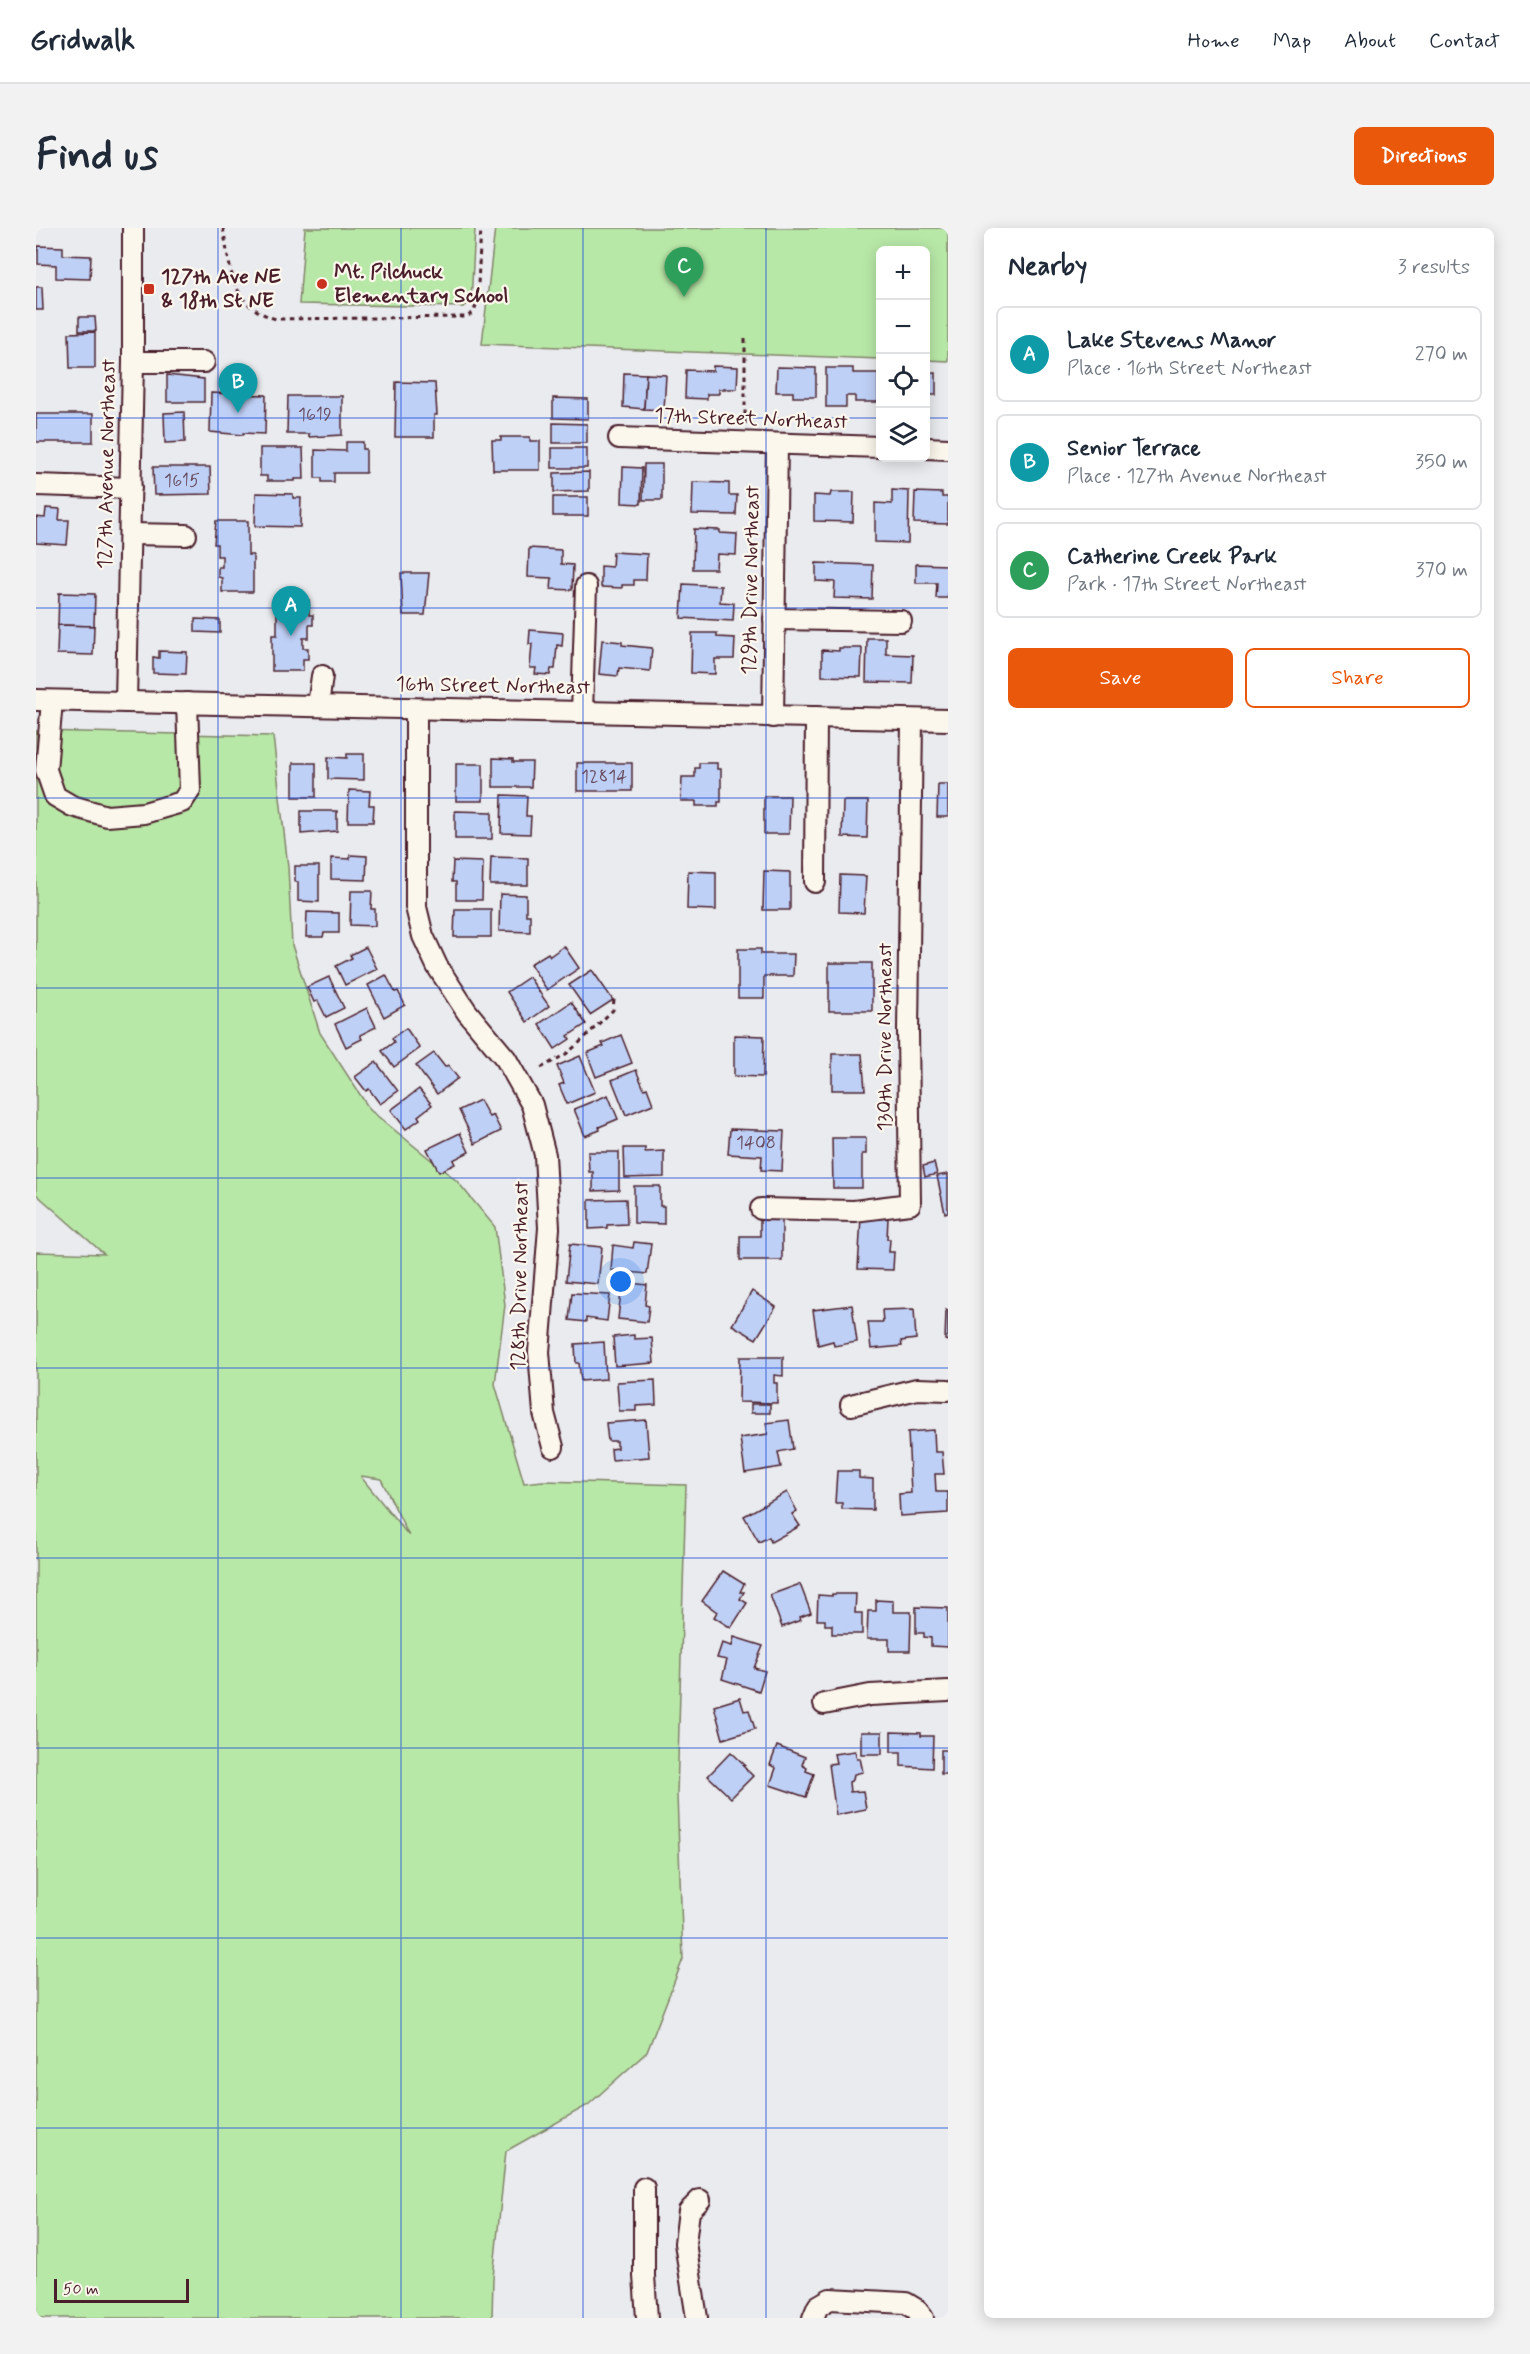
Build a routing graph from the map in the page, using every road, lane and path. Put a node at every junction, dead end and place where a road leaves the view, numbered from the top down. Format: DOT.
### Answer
graph roads {
  1 [pos="133,228"];
  2 [pos="223,228"];
  3 [pos="481,228"];
  4 [pos="746,337"];
  5 [pos="133,362"];
  6 [pos="204,362"];
  7 [pos="745,424"];
  8 [pos="619,438"];
  9 [pos="777,444"];
  10 [pos="876,447"];
  11 [pos="930,448"];
  12 [pos="948,449"];
  13 [pos="36,485"];
  14 [pos="130,488"];
  15 [pos="130,534"];
  16 [pos="186,535"];
  17 [pos="586,586"];
  18 [pos="774,619"];
  19 [pos="901,621"];
  20 [pos="322,676"];
  21 [pos="44,700"];
  22 [pos="126,702"];
  23 [pos="187,703"];
  24 [pos="318,706"];
  25 [pos="416,709"];
  26 [pos="582,712"];
  27 [pos="773,717"];
  28 [pos="816,717"];
  29 [pos="912,720"];
  30 [pos="948,720"];
  31 [pos="815,882"];
  32 [pos="614,999"];
  33 [pos="541,1068"];
  34 [pos="760,1209"];
  35 [pos="948,1390"];
  36 [pos="851,1406"];
  37 [pos="553,1447"];
  38 [pos="948,1691"];
  39 [pos="824,1704"];
  40 [pos="644,2188"];
  41 [pos="700,2200"];
  42 [pos="647,2318"];
  43 [pos="697,2318"];
  44 [pos="813,2318"];
  45 [pos="923,2318"];
  1 -- 5 [label="street, 127th Avenue Northeast"];
  2 -- 3 [label="path"];
  4 -- 7 [label="path"];
  5 -- 6 [label="street"];
  5 -- 14 [label="street, 127th Avenue Northeast"];
  8 -- 9 [label="street, 17th Street Northeast"];
  9 -- 10 [label="street, 17th Street Northeast"];
  9 -- 18 [label="street, 129th Drive Northeast"];
  11 -- 12 [label="street"];
  13 -- 14 [label="street"];
  14 -- 15 [label="street, 127th Avenue Northeast"];
  15 -- 16 [label="street"];
  15 -- 22 [label="street, 127th Avenue Northeast"];
  17 -- 26 [label="street"];
  18 -- 19 [label="street"];
  18 -- 27 [label="street, 129th Drive Northeast"];
  20 -- 24 [label="street"];
  21 -- 22 [label="street, 16th Street Northeast"];
  21 -- 23 [label="street"];
  22 -- 23 [label="street, 16th Street Northeast"];
  23 -- 24 [label="street, 16th Street Northeast"];
  24 -- 25 [label="street, 16th Street Northeast"];
  25 -- 26 [label="street, 16th Street Northeast"];
  25 -- 37 [label="street, 128th Drive Northeast"];
  26 -- 27 [label="street, 16th Street Northeast"];
  27 -- 28 [label="street, 16th Street Northeast"];
  28 -- 29 [label="street, 16th Street Northeast"];
  28 -- 31 [label="street"];
  29 -- 30 [label="street, 16th Street Northeast"];
  29 -- 34 [label="street, 130th Drive Northeast"];
  32 -- 33 [label="path"];
  35 -- 36 [label="street"];
  38 -- 39 [label="street"];
  40 -- 42 [label="street"];
  41 -- 43 [label="street"];
  44 -- 45 [label="street"];
}
